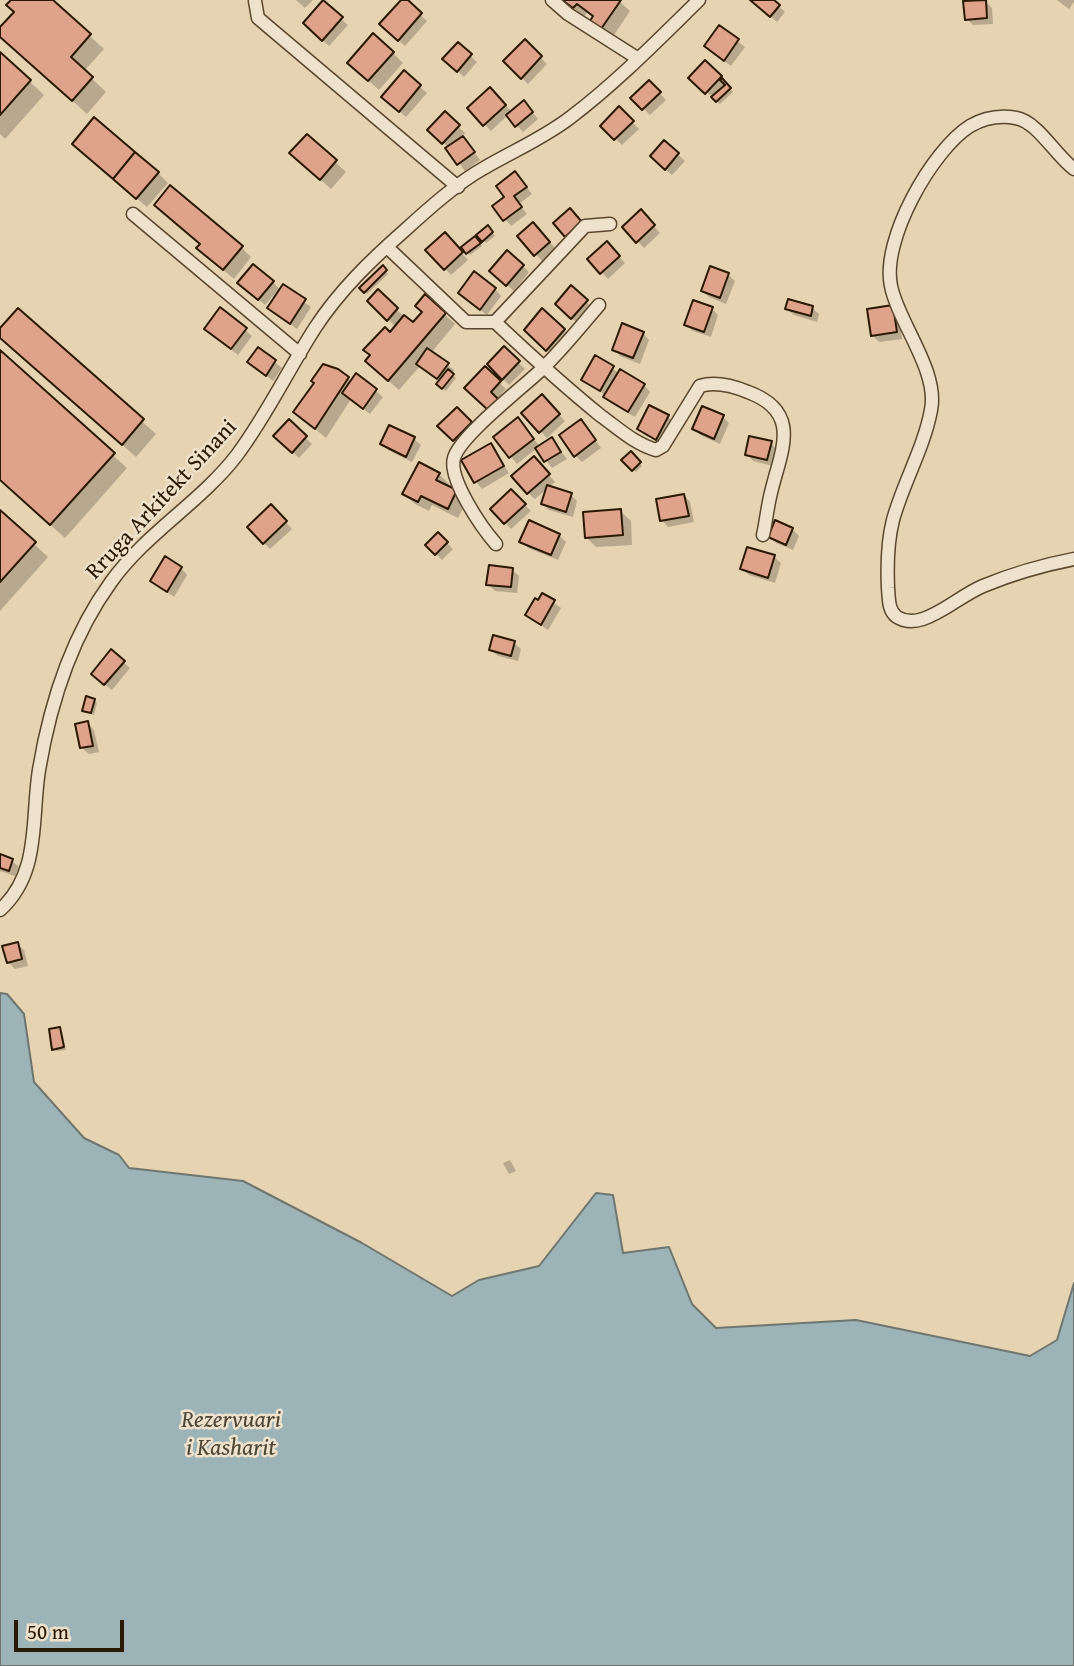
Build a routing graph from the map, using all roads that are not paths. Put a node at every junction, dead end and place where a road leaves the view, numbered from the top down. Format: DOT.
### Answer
graph roads {
  1 [pos="552,0"];
  2 [pos="699,0"];
  3 [pos="255,1"];
  4 [pos="637,58"];
  5 [pos="1074,169"];
  6 [pos="458,187"];
  7 [pos="133,214"];
  8 [pos="610,224"];
  9 [pos="387,247"];
  10 [pos="599,305"];
  11 [pos="495,321"];
  12 [pos="300,354"];
  13 [pos="543,368"];
  14 [pos="763,535"];
  15 [pos="496,544"];
  16 [pos="1074,559"];
  17 [pos="0,910"];
  1 -- 4 [label="street"];
  2 -- 4 [label="street, Rruga Arkitekt Sinani"];
  3 -- 6 [label="street"];
  4 -- 6 [label="street, Rruga Arkitekt Sinani"];
  5 -- 16 [label="street"];
  6 -- 9 [label="street, Rruga Arkitekt Sinani"];
  7 -- 12 [label="street"];
  8 -- 11 [label="street"];
  9 -- 11 [label="street"];
  9 -- 12 [label="street, Rruga Arkitekt Sinani"];
  10 -- 13 [label="street"];
  11 -- 13 [label="street"];
  12 -- 17 [label="street, Rruga Arkitekt Sinani"];
  13 -- 14 [label="street"];
  13 -- 15 [label="street"];
}
